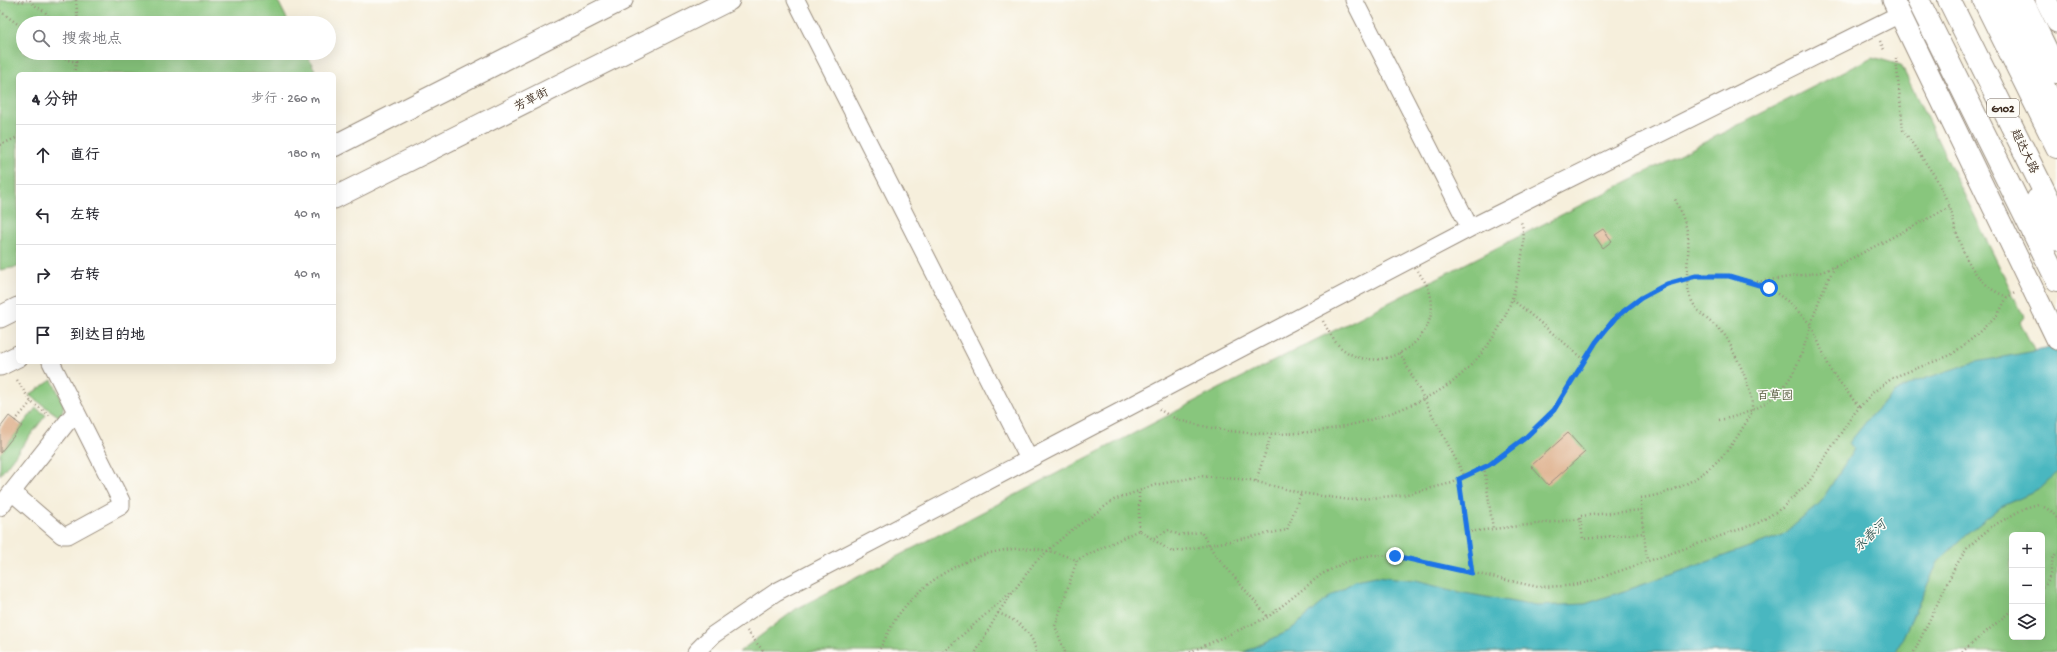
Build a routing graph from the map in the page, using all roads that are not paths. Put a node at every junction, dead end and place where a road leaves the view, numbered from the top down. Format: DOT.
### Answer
graph roads {
  1 [pos="622,0"];
  2 [pos="729,0"];
  3 [pos="796,0"];
  4 [pos="1354,0"];
  5 [pos="1918,0"];
  6 [pos="1938,0"];
  7 [pos="1949,0"];
  8 [pos="1984,0"];
  9 [pos="2001,0"];
  10 [pos="2022,0"];
  11 [pos="2046,0"];
  12 [pos="1897,7"];
  13 [pos="2057,22"];
  14 [pos="2057,72"];
  15 [pos="2057,112"];
  16 [pos="336,145"];
  17 [pos="2057,147"];
  18 [pos="336,197"];
  19 [pos="2057,217"];
  20 [pos="1470,228"];
  21 [pos="2057,240"];
  22 [pos="2057,280"];
  23 [pos="16,309"];
  24 [pos="0,317"];
  25 [pos="2053,331"];
  26 [pos="16,357"];
  27 [pos="52,364"];
  28 [pos="0,365"];
  29 [pos="76,411"];
  30 [pos="1029,459"];
  31 [pos="12,492"];
  32 [pos="0,507"];
  33 [pos="696,652"];
  1 -- 16 [label="main road"];
  2 -- 18 [label="main road, 芳草街"];
  3 -- 30 [label="street"];
  4 -- 20 [label="street"];
  5 -- 22 [label="highway"];
  6 -- 21 [label="main road"];
  7 -- 19 [label="highway, 超达大路 / G102"];
  8 -- 17 [label="highway, G102"];
  9 -- 15 [label="main road"];
  10 -- 14 [label="highway"];
  11 -- 13 [label="main road"];
  12 -- 20 [label="street"];
  12 -- 25 [label="main road"];
  20 -- 30 [label="street"];
  23 -- 24 [label="main road"];
  26 -- 28 [label="main road"];
  27 -- 29 [label="street"];
  29 -- 31 [label="street"];
  29 -- 31 [label="street"];
  30 -- 33 [label="street"];
  31 -- 32 [label="street"];
}
